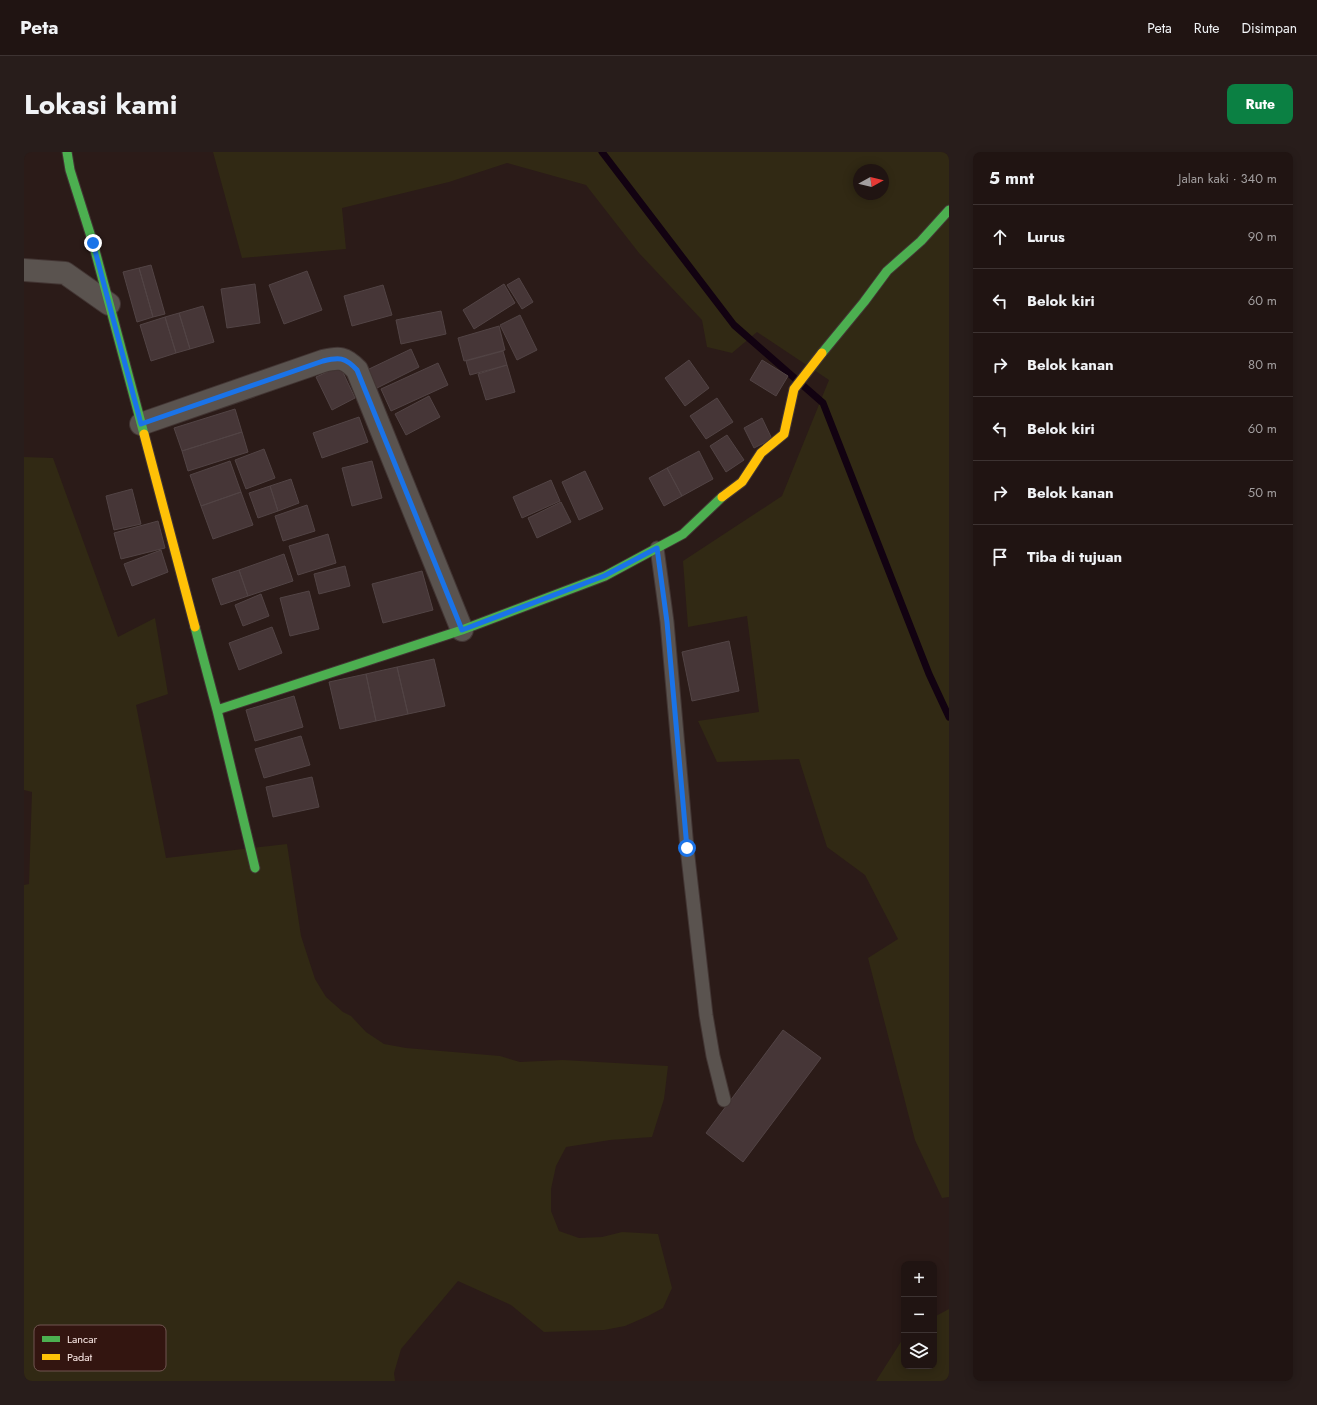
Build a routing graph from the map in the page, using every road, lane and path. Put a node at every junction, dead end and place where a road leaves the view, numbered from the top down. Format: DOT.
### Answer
graph roads {
  1 [pos="67,152"];
  2 [pos="949,210"];
  3 [pos="24,270"];
  4 [pos="109,304"];
  5 [pos="141,424"];
  6 [pos="657,548"];
  7 [pos="462,630"];
  8 [pos="217,710"];
  9 [pos="255,868"];
  10 [pos="724,1100"];
  1 -- 4 [label="street"];
  2 -- 6 [label="street"];
  3 -- 4 [label="street"];
  4 -- 5 [label="street"];
  5 -- 7 [label="street"];
  5 -- 8 [label="street"];
  6 -- 7 [label="street"];
  6 -- 10 [label="lane"];
  7 -- 8 [label="street"];
  8 -- 9 [label="street"];
}
